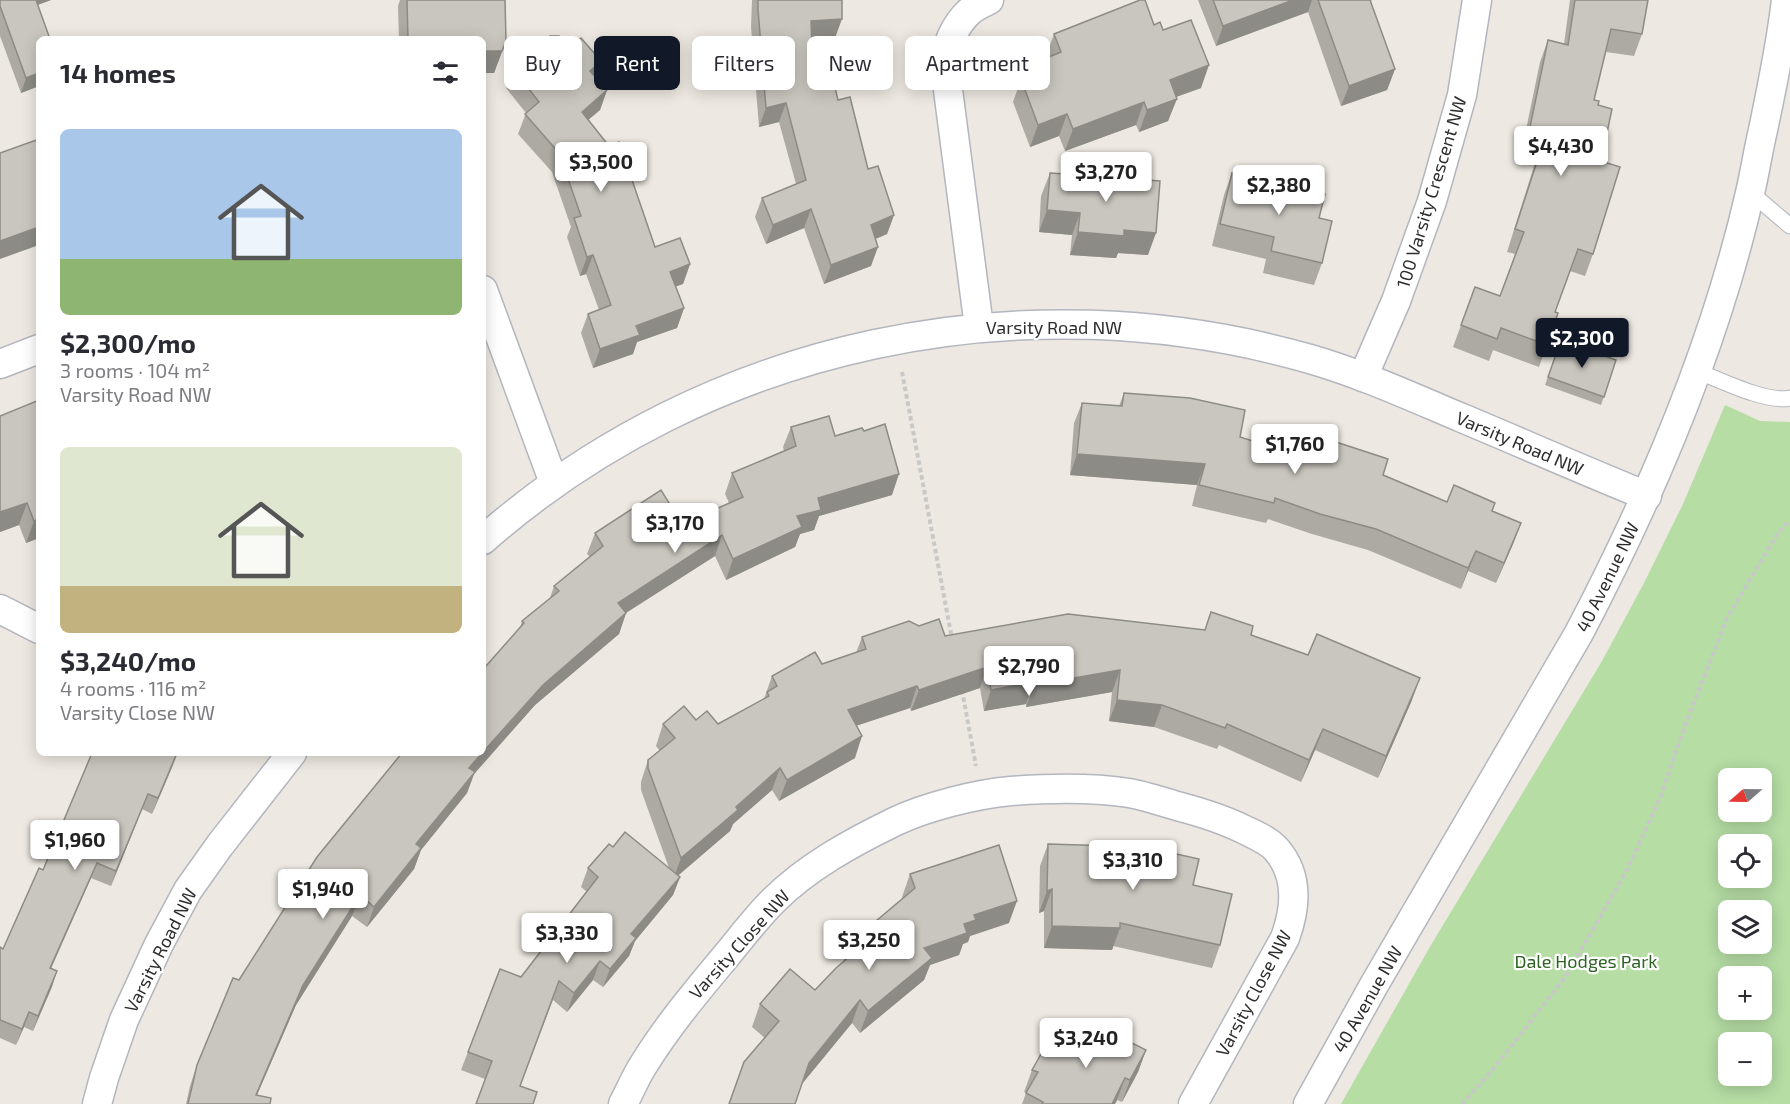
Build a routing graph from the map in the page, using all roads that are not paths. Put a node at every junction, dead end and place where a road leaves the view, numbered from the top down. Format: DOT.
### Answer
graph roads {
  1 [pos="989,0"];
  2 [pos="1477,0"];
  3 [pos="1786,0"];
  4 [pos="1750,192"];
  5 [pos="1790,226"];
  6 [pos="486,298"];
  7 [pos="979,327"];
  8 [pos="36,350"];
  9 [pos="0,364"];
  10 [pos="1696,370"];
  11 [pos="1363,377"];
  12 [pos="1790,398"];
  13 [pos="554,483"];
  14 [pos="1647,496"];
  15 [pos="486,538"];
  16 [pos="0,609"];
  17 [pos="36,627"];
  18 [pos="290,756"];
  19 [pos="97,1104"];
  20 [pos="623,1104"];
  21 [pos="1193,1104"];
  22 [pos="1308,1104"];
  1 -- 7 [label="street"];
  2 -- 11 [label="street, 100 Varsity Crescent NW"];
  3 -- 4 [label="street, 40 Avenue NW"];
  4 -- 5 [label="lane"];
  4 -- 10 [label="street, 40 Avenue NW"];
  6 -- 13 [label="street"];
  7 -- 11 [label="street, Varsity Road NW"];
  7 -- 13 [label="street, Varsity Road NW"];
  8 -- 9 [label="street"];
  10 -- 12 [label="lane"];
  10 -- 14 [label="street, 40 Avenue NW"];
  11 -- 14 [label="street, Varsity Road NW"];
  13 -- 15 [label="street, Varsity Road NW"];
  14 -- 22 [label="street, 40 Avenue NW"];
  16 -- 17 [label="street"];
  18 -- 19 [label="street, Varsity Road NW"];
  20 -- 21 [label="street, Varsity Close NW"];
}
